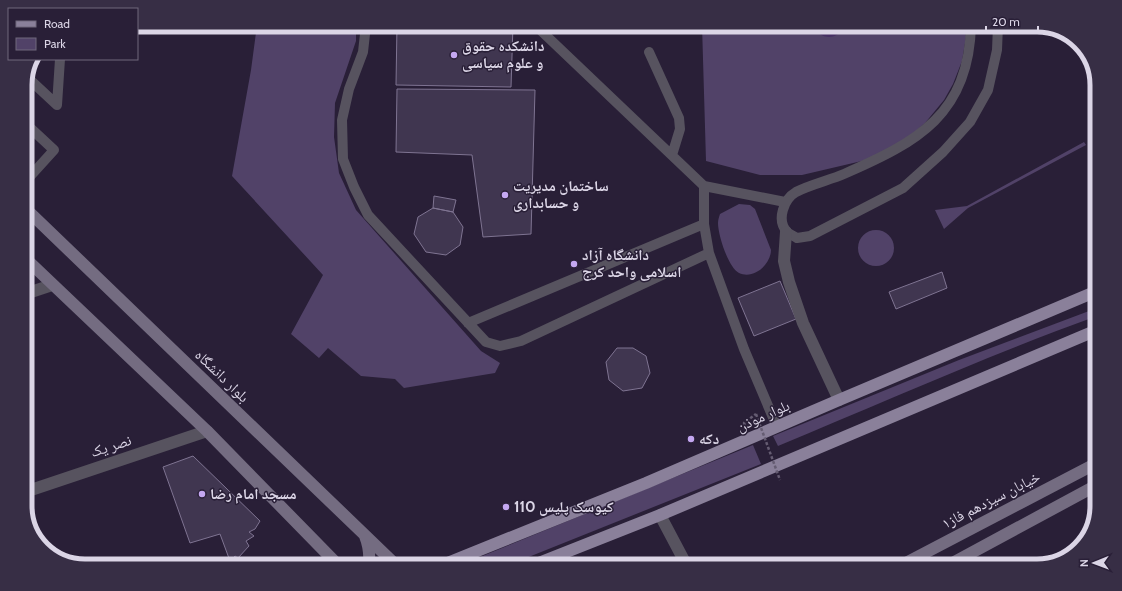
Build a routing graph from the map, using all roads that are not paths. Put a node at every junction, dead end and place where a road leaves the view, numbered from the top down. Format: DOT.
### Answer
graph roads {
  1 [pos="365,32"];
  2 [pos="542,32"];
  3 [pos="970,32"];
  4 [pos="998,32"];
  5 [pos="648,52"];
  6 [pos="60,60"];
  7 [pos="32,82"];
  8 [pos="32,130"];
  9 [pos="672,156"];
  10 [pos="32,174"];
  11 [pos="704,186"];
  12 [pos="785,202"];
  13 [pos="32,215"];
  14 [pos="704,224"];
  15 [pos="786,232"];
  16 [pos="708,253"];
  17 [pos="32,265"];
  18 [pos="52,285"];
  19 [pos="32,292"];
  20 [pos="1090,294"];
  21 [pos="468,323"];
  22 [pos="1090,333"];
  23 [pos="839,400"];
  24 [pos="776,427"];
  25 [pos="208,432"];
  26 [pos="1090,467"];
  27 [pos="1090,489"];
  28 [pos="32,490"];
  29 [pos="660,515"];
  30 [pos="365,536"];
  31 [pos="335,559"];
  32 [pos="369,559"];
  33 [pos="390,559"];
  34 [pos="457,559"];
  35 [pos="549,559"];
  36 [pos="683,559"];
  37 [pos="913,559"];
  38 [pos="960,559"];
  1 -- 21 [label="lane"];
  2 -- 9 [label="lane"];
  3 -- 12 [label="lane"];
  4 -- 15 [label="lane"];
  5 -- 9 [label="lane"];
  6 -- 7 [label="lane"];
  8 -- 10 [label="lane"];
  9 -- 11 [label="lane"];
  11 -- 12 [label="lane"];
  11 -- 14 [label="lane"];
  12 -- 15 [label="lane"];
  13 -- 30 [label="street, بلوار دانشگاه"];
  14 -- 16 [label="lane"];
  14 -- 21 [label="lane"];
  15 -- 23 [label="street"];
  16 -- 21 [label="lane"];
  16 -- 24 [label="lane"];
  17 -- 18 [label="street"];
  18 -- 19 [label="street"];
  18 -- 25 [label="street"];
  20 -- 23 [label="main road, بلوار موذن"];
  22 -- 29 [label="main road"];
  23 -- 24 [label="main road, بلوار موذن"];
  24 -- 34 [label="main road, بلوار موذن"];
  25 -- 28 [label="street, نصر یک"];
  25 -- 31 [label="street"];
  26 -- 37 [label="street, خیابان سیزدهم فاز۱"];
  27 -- 38 [label="street"];
  29 -- 35 [label="main road"];
  29 -- 36 [label="street"];
  30 -- 32 [label="street"];
  30 -- 33 [label="street, بلوار دانشگاه"];
}
